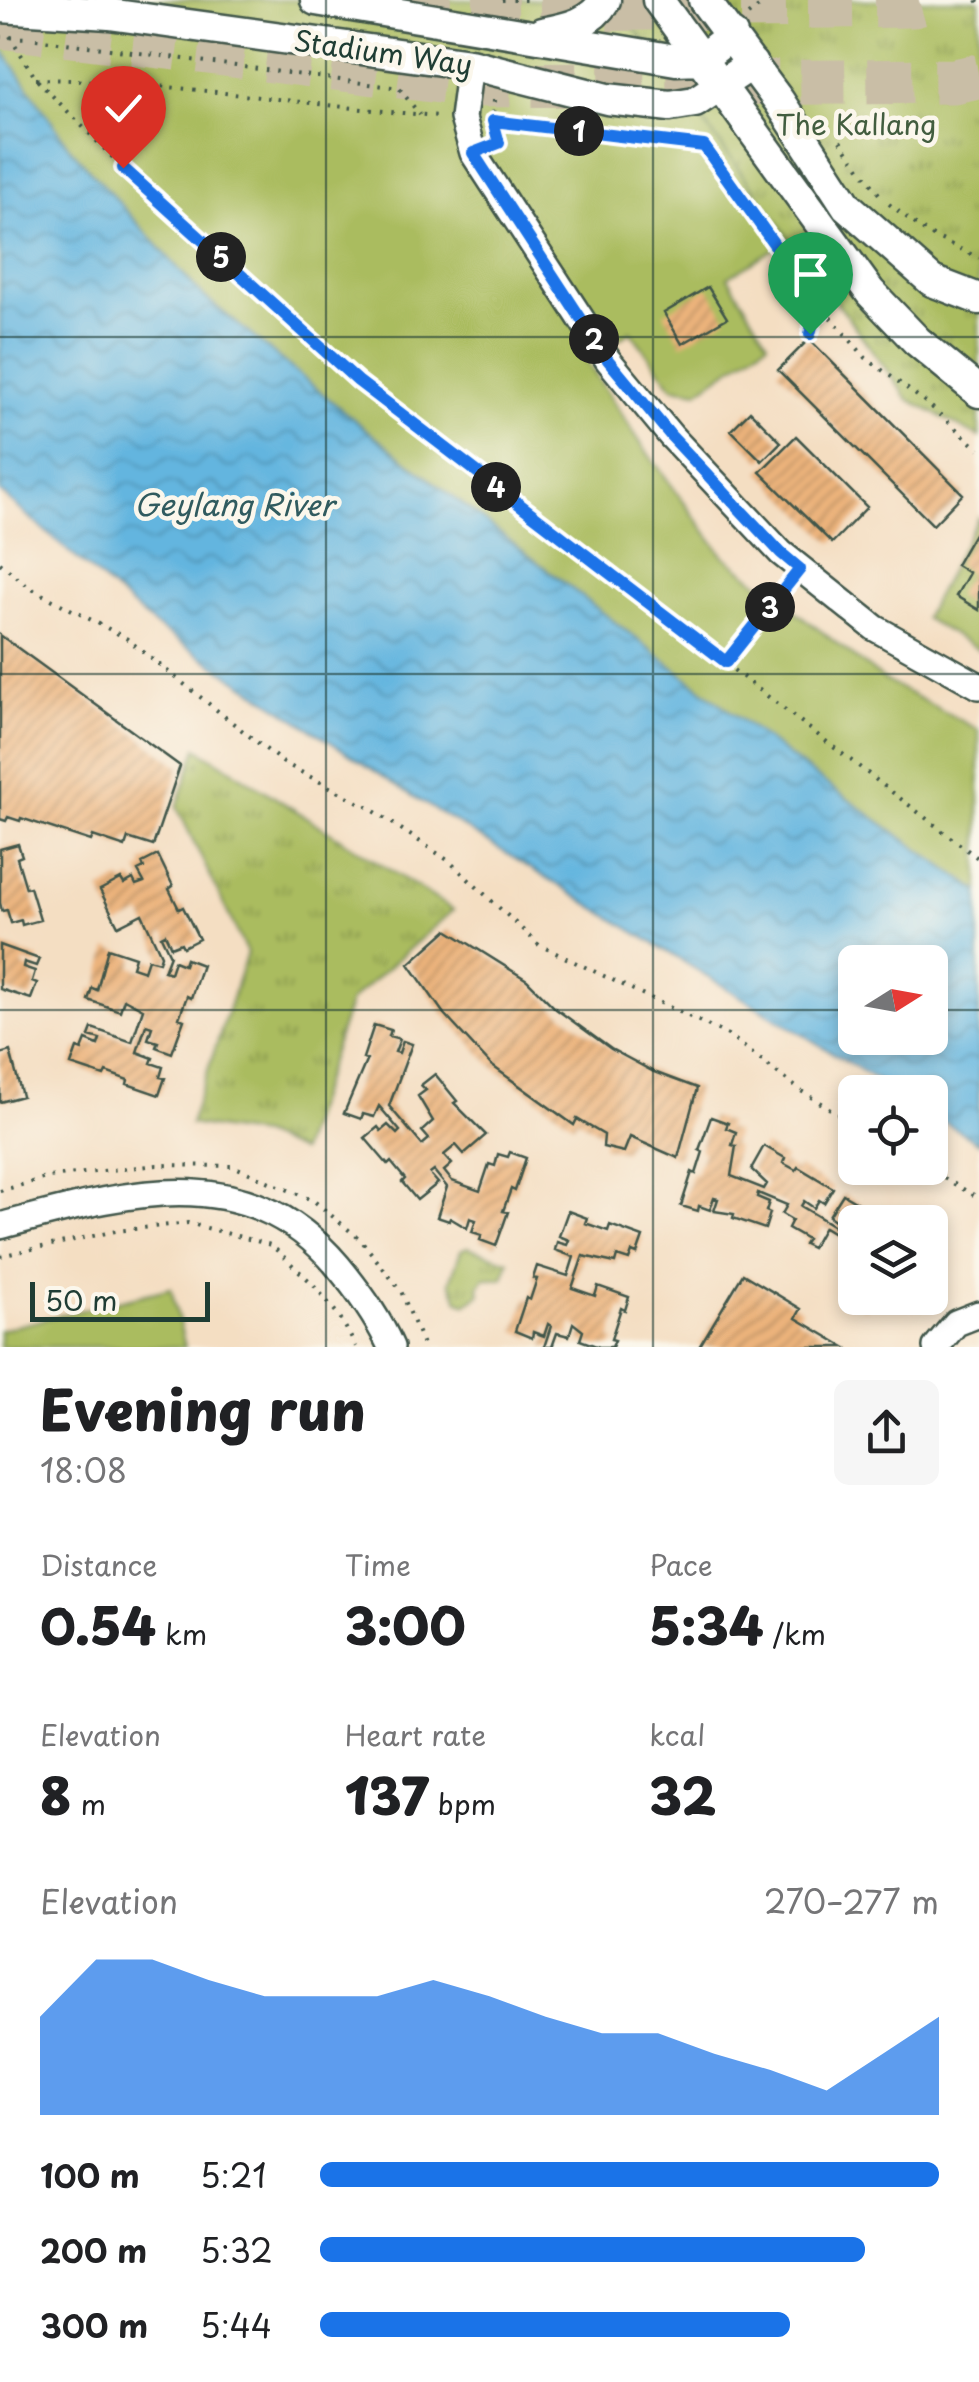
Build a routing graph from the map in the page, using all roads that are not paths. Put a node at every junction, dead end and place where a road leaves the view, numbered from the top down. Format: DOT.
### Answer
graph roads {
  1 [pos="316,0"];
  2 [pos="605,0"];
  3 [pos="658,0"];
  4 [pos="704,0"];
  5 [pos="15,20"];
  6 [pos="745,32"];
  7 [pos="534,35"];
  8 [pos="700,58"];
  9 [pos="752,64"];
  10 [pos="482,67"];
  11 [pos="721,88"];
  12 [pos="979,299"];
  13 [pos="979,392"];
  14 [pos="979,686"];
  15 [pos="0,1226"];
  16 [pos="976,1314"];
  17 [pos="390,1347"];
  18 [pos="936,1347"];
  1 -- 7 [label="street, Stadium Way"];
  2 -- 7 [label="street"];
  3 -- 8 [label="street"];
  4 -- 6 [label="street"];
  5 -- 10 [label="street, Stadium Way"];
  6 -- 8 [label="street"];
  6 -- 9 [label="street"];
  7 -- 8 [label="street, Stadium Way"];
  8 -- 11 [label="street"];
  9 -- 11 [label="street, Stadium Way"];
  9 -- 12 [label="street"];
  10 -- 11 [label="street, Stadium Way"];
  10 -- 14 [label="street"];
  11 -- 13 [label="street"];
  15 -- 17 [label="street"];
  16 -- 18 [label="street"];
}
